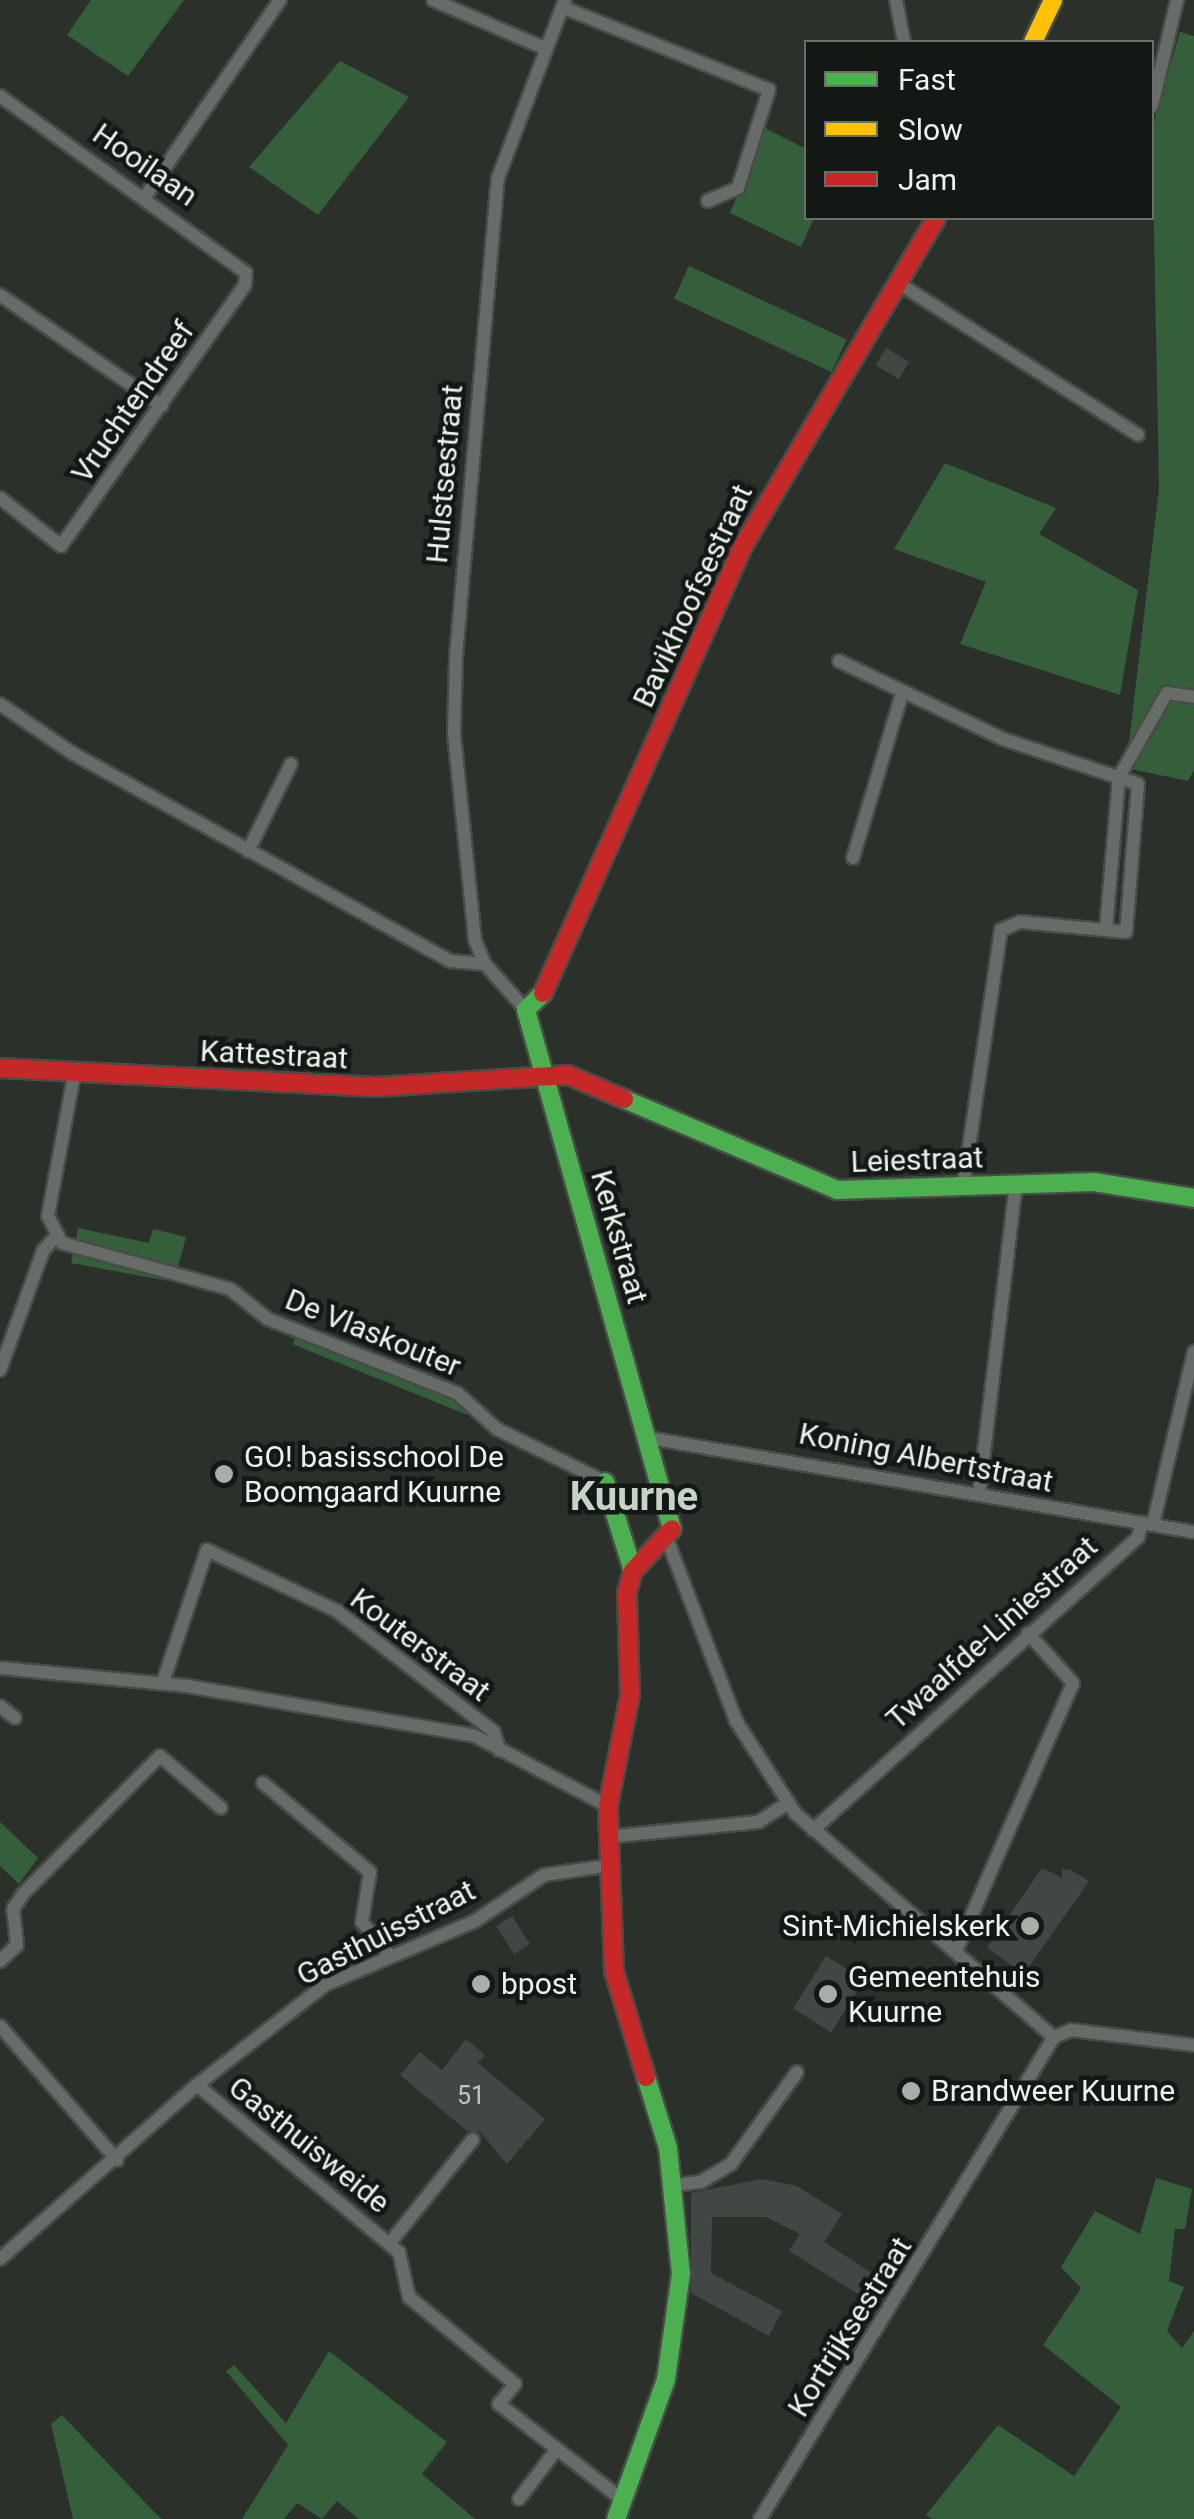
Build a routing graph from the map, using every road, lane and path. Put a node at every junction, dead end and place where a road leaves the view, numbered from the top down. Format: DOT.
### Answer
graph roads {
  1 [pos="280,0"];
  2 [pos="433,0"];
  3 [pos="896,0"];
  4 [pos="1053,0"];
  5 [pos="1177,0"];
  6 [pos="563,4"];
  7 [pos="904,40"];
  8 [pos="1034,40"];
  9 [pos="544,48"];
  10 [pos="0,96"];
  11 [pos="1154,98"];
  12 [pos="146,195"];
  13 [pos="708,201"];
  14 [pos="935,220"];
  15 [pos="898,283"];
  16 [pos="245,286"];
  17 [pos="0,295"];
  18 [pos="162,406"];
  19 [pos="1138,434"];
  20 [pos="0,498"];
  21 [pos="839,661"];
  22 [pos="902,694"];
  23 [pos="1194,697"];
  24 [pos="0,704"];
  25 [pos="292,764"];
  26 [pos="1120,777"];
  27 [pos="248,851"];
  28 [pos="853,858"];
  29 [pos="485,964"];
  30 [pos="526,1010"];
  31 [pos="0,1068"];
  32 [pos="75,1070"];
  33 [pos="545,1074"];
  34 [pos="1016,1184"];
  35 [pos="963,1187"];
  36 [pos="1194,1198"];
  37 [pos="56,1236"];
  38 [pos="1194,1352"];
  39 [pos="0,1370"];
  40 [pos="649,1438"];
  41 [pos="605,1482"];
  42 [pos="979,1494"];
  43 [pos="1148,1524"];
  44 [pos="1194,1532"];
  45 [pos="668,1538"];
  46 [pos="633,1572"];
  47 [pos="1028,1633"];
  48 [pos="0,1668"];
  49 [pos="164,1682"];
  50 [pos="0,1706"];
  51 [pos="15,1718"];
  52 [pos="499,1750"];
  53 [pos="263,1783"];
  54 [pos="789,1803"];
  55 [pos="608,1806"];
  56 [pos="221,1808"];
  57 [pos="814,1830"];
  58 [pos="606,1837"];
  59 [pos="606,1866"];
  60 [pos="956,1950"];
  61 [pos="391,1958"];
  62 [pos="0,1961"];
  63 [pos="0,2026"];
  64 [pos="1059,2034"];
  65 [pos="1194,2046"];
  66 [pos="797,2072"];
  67 [pos="197,2085"];
  68 [pos="473,2139"];
  69 [pos="116,2160"];
  70 [pos="675,2185"];
  71 [pos="389,2244"];
  72 [pos="0,2258"];
  73 [pos="556,2450"];
  74 [pos="519,2499"];
  75 [pos="620,2510"];
  76 [pos="760,2519"];
  1 -- 12 [label="street"];
  2 -- 9 [label="street"];
  3 -- 7 [label="street"];
  4 -- 8 [label="street"];
  5 -- 11 [label="street"];
  6 -- 9 [label="street, Hulstsestraat"];
  6 -- 13 [label="street"];
  9 -- 29 [label="street, Hulstsestraat"];
  10 -- 12 [label="street, Hooilaan"];
  12 -- 16 [label="street, Hooilaan"];
  14 -- 15 [label="street, Bavikhoofsestraat"];
  15 -- 19 [label="street"];
  15 -- 30 [label="street, Bavikhoofsestraat"];
  16 -- 18 [label="street, Vruchtendreef"];
  17 -- 18 [label="street"];
  18 -- 20 [label="street, Vruchtendreef"];
  21 -- 22 [label="street"];
  22 -- 26 [label="street"];
  22 -- 28 [label="street"];
  23 -- 26 [label="street"];
  24 -- 27 [label="street"];
  25 -- 27 [label="street"];
  26 -- 35 [label="street"];
  27 -- 29 [label="street"];
  29 -- 30 [label="street, Kerkstraat"];
  30 -- 33 [label="street, Kerkstraat"];
  31 -- 32 [label="street, Kattestraat"];
  32 -- 33 [label="street, Kattestraat"];
  32 -- 37 [label="street"];
  33 -- 35 [label="street, Leiestraat"];
  33 -- 40 [label="street, Kerkstraat"];
  34 -- 35 [label="street, Leiestraat"];
  34 -- 36 [label="street, Leiestraat"];
  34 -- 42 [label="street"];
  37 -- 39 [label="street"];
  37 -- 41 [label="street, De Vlaskouter"];
  38 -- 43 [label="street"];
  40 -- 42 [label="street, Koning Albertstraat"];
  40 -- 45 [label="street, Kerkstraat"];
  41 -- 46 [label="street"];
  42 -- 43 [label="street, Koning Albertstraat"];
  43 -- 44 [label="street, Koning Albertstraat"];
  43 -- 47 [label="street, Twaalfde-Liniestraat"];
  45 -- 46 [label="street"];
  45 -- 54 [label="street, Kerkstraat"];
  46 -- 55 [label="street"];
  47 -- 57 [label="street, Twaalfde-Liniestraat"];
  47 -- 60 [label="street"];
  48 -- 49 [label="street, Kouterstraat"];
  49 -- 52 [label="street, Kouterstraat"];
  49 -- 52 [label="street, Kouterstraat"];
  50 -- 51 [label="street"];
  52 -- 55 [label="street, Kouterstraat"];
  53 -- 61 [label="street"];
  54 -- 57 [label="street, Kerkstraat"];
  54 -- 58 [label="street"];
  55 -- 58 [label="street"];
  56 -- 62 [label="street"];
  57 -- 60 [label="street, Kerkstraat"];
  58 -- 59 [label="street"];
  59 -- 61 [label="street, Gasthuisstraat"];
  59 -- 70 [label="street"];
  60 -- 64 [label="street, Kerkstraat"];
  61 -- 67 [label="street, Gasthuisstraat"];
  63 -- 69 [label="street"];
  64 -- 65 [label="street"];
  64 -- 76 [label="street, Kortrijksestraat"];
  66 -- 70 [label="street"];
  67 -- 69 [label="street, Gasthuisstraat"];
  67 -- 71 [label="street, Gasthuisweide"];
  68 -- 71 [label="street, Gasthuisweide"];
  69 -- 72 [label="street, Gasthuisstraat"];
  70 -- 75 [label="street"];
  71 -- 73 [label="street, Gasthuisweide"];
  73 -- 74 [label="street"];
  73 -- 75 [label="street, Gasthuisweide"];
}
